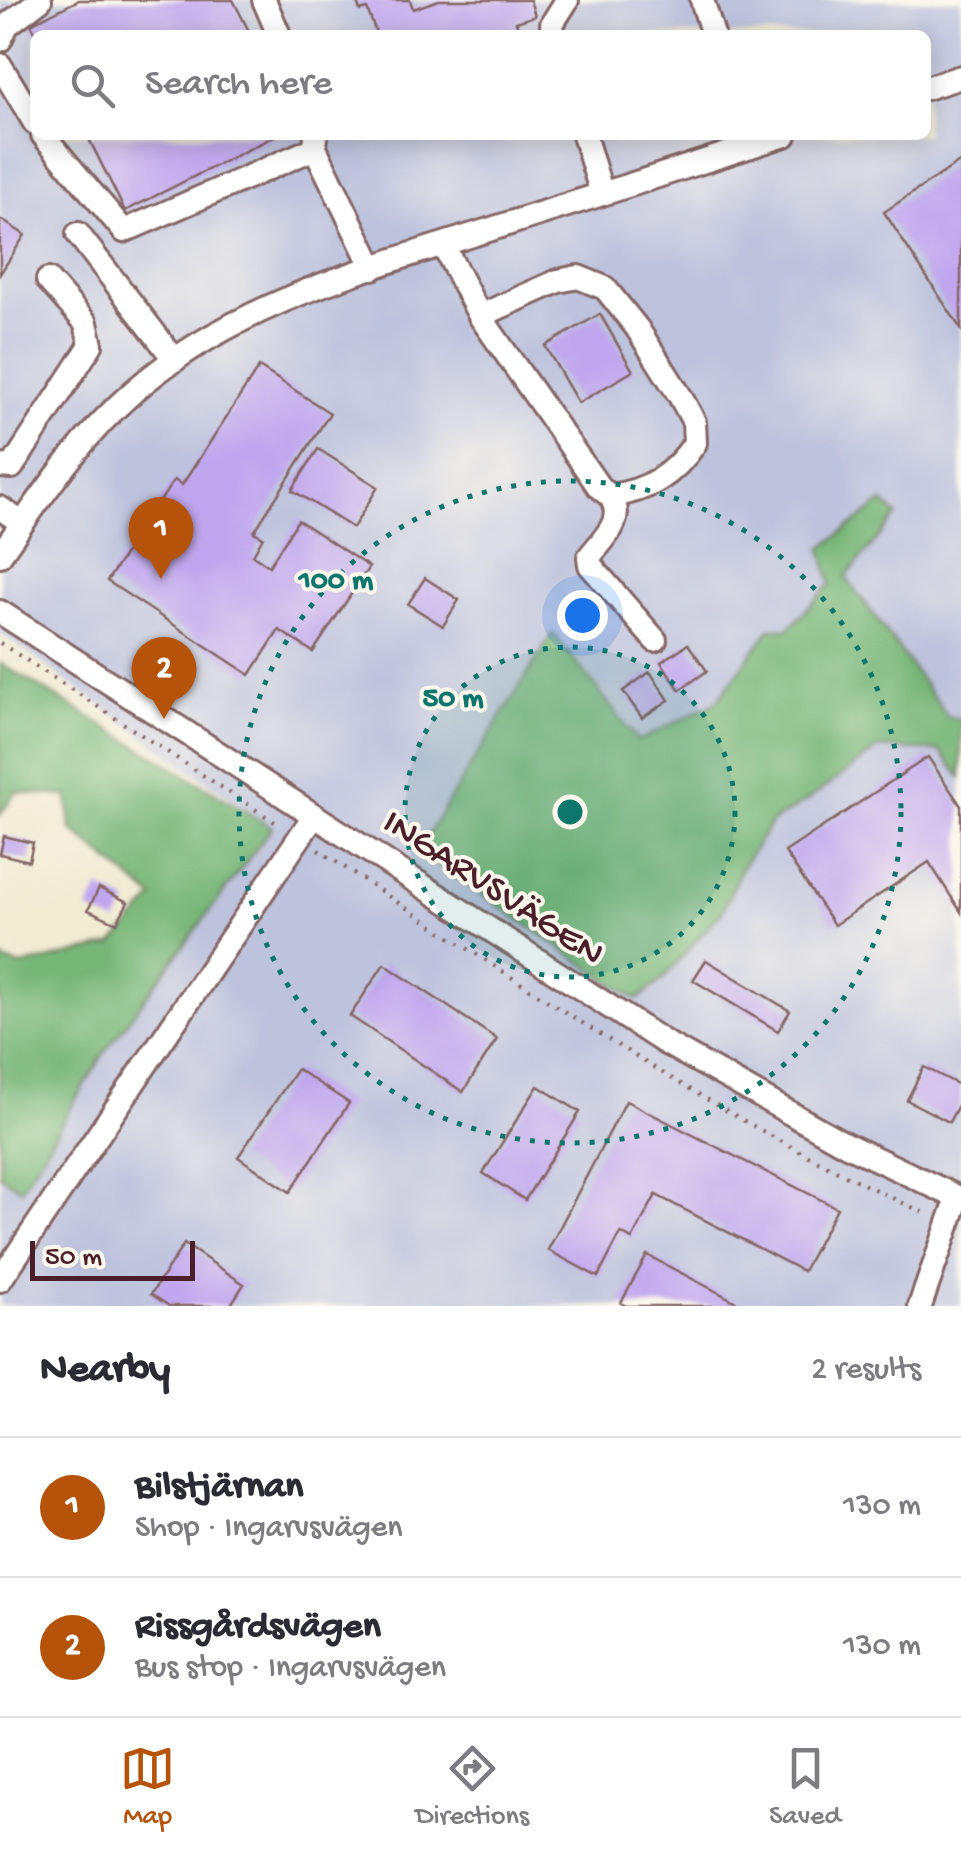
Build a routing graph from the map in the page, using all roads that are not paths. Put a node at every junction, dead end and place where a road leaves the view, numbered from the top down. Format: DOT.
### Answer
graph roads {
  1 [pos="40,0"];
  2 [pos="264,0"];
  3 [pos="702,0"];
  4 [pos="276,30"];
  5 [pos="711,30"];
  6 [pos="0,40"];
  7 [pos="0,64"];
  8 [pos="961,77"];
  9 [pos="931,86"];
  10 [pos="30,115"];
  11 [pos="47,140"];
  12 [pos="586,140"];
  13 [pos="747,141"];
  14 [pos="315,142"];
  15 [pos="602,194"];
  16 [pos="78,234"];
  17 [pos="443,244"];
  18 [pos="373,268"];
  19 [pos="48,280"];
  20 [pos="480,316"];
  21 [pos="175,360"];
  22 [pos="0,466"];
  23 [pos="610,496"];
  24 [pos="0,508"];
  25 [pos="22,524"];
  26 [pos="0,555"];
  27 [pos="0,612"];
  28 [pos="655,640"];
  29 [pos="314,816"];
  30 [pos="959,1198"];
  31 [pos="0,1280"];
  32 [pos="920,1306"];
  1 -- 6 [label="street"];
  2 -- 4 [label="street"];
  3 -- 5 [label="street"];
  7 -- 10 [label="street"];
  8 -- 9 [label="street"];
  11 -- 14 [label="street"];
  12 -- 15 [label="street"];
  13 -- 15 [label="street"];
  14 -- 18 [label="street"];
  15 -- 17 [label="street"];
  16 -- 21 [label="street"];
  17 -- 18 [label="street"];
  17 -- 20 [label="street"];
  18 -- 21 [label="street"];
  19 -- 22 [label="street"];
  20 -- 23 [label="street"];
  20 -- 23 [label="street"];
  21 -- 25 [label="street"];
  23 -- 28 [label="street"];
  24 -- 25 [label="street"];
  25 -- 26 [label="street"];
  27 -- 29 [label="street, INGARVSVÄGEN"];
  29 -- 30 [label="street, INGARVSVÄGEN"];
  29 -- 31 [label="street"];
  30 -- 32 [label="street"];
}
